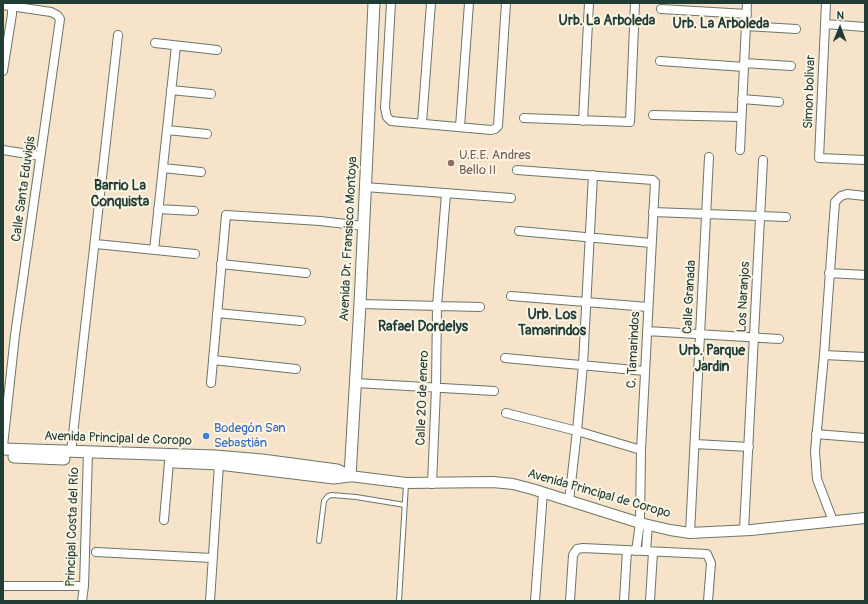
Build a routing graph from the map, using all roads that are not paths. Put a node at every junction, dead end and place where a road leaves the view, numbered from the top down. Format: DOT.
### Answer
graph roads {
  1 [pos="374,3"];
  2 [pos="391,3"];
  3 [pos="431,3"];
  4 [pos="469,3"];
  5 [pos="506,3"];
  6 [pos="589,3"];
  7 [pos="635,3"];
  8 [pos="747,3"];
  9 [pos="826,3"];
  10 [pos="3,5"];
  11 [pos="12,5"];
  12 [pos="661,8"];
  13 [pos="747,14"];
  14 [pos="824,24"];
  15 [pos="746,26"];
  16 [pos="865,27"];
  17 [pos="796,29"];
  18 [pos="118,35"];
  19 [pos="155,43"];
  20 [pos="176,46"];
  21 [pos="217,50"];
  22 [pos="660,61"];
  23 [pos="744,65"];
  24 [pos="791,66"];
  25 [pos="3,71"];
  26 [pos="171,90"];
  27 [pos="211,94"];
  28 [pos="742,99"];
  29 [pos="779,102"];
  30 [pos="653,115"];
  31 [pos="741,117"];
  32 [pos="524,118"];
  33 [pos="583,121"];
  34 [pos="422,123"];
  35 [pos="460,127"];
  36 [pos="167,130"];
  37 [pos="207,134"];
  38 [pos="3,150"];
  39 [pos="740,150"];
  40 [pos="40,156"];
  41 [pos="709,157"];
  42 [pos="763,160"];
  43 [pos="865,160"];
  44 [pos="164,168"];
  45 [pos="517,170"];
  46 [pos="201,172"];
  47 [pos="593,175"];
  48 [pos="365,187"];
  49 [pos="446,194"];
  50 [pos="865,196"];
  51 [pos="511,198"];
  52 [pos="158,209"];
  53 [pos="194,211"];
  54 [pos="653,212"];
  55 [pos="706,214"];
  56 [pos="760,216"];
  57 [pos="786,217"];
  58 [pos="363,226"];
  59 [pos="519,231"];
  60 [pos="590,237"];
  61 [pos="651,243"];
  62 [pos="96,244"];
  63 [pos="154,250"];
  64 [pos="195,254"];
  65 [pos="221,264"];
  66 [pos="306,273"];
  67 [pos="829,273"];
  68 [pos="865,275"];
  69 [pos="511,296"];
  70 [pos="586,302"];
  71 [pos="360,304"];
  72 [pos="437,306"];
  73 [pos="648,307"];
  74 [pos="480,308"];
  75 [pos="217,313"];
  76 [pos="301,321"];
  77 [pos="647,331"];
  78 [pos="700,334"];
  79 [pos="754,337"];
  80 [pos="779,339"];
  81 [pos="824,355"];
  82 [pos="865,357"];
  83 [pos="505,358"];
  84 [pos="213,360"];
  85 [pos="582,365"];
  86 [pos="296,369"];
  87 [pos="645,371"];
  88 [pos="211,383"];
  89 [pos="356,383"];
  90 [pos="436,389"];
  91 [pos="494,391"];
  92 [pos="506,413"];
  93 [pos="577,431"];
  94 [pos="816,434"];
  95 [pos="865,438"];
  96 [pos="695,444"];
  97 [pos="748,447"];
  98 [pos="3,448"];
  99 [pos="641,450"];
  100 [pos="71,452"];
  101 [pos="3,456"];
  102 [pos="87,456"];
  103 [pos="169,462"];
  104 [pos="219,464"];
  105 [pos="350,476"];
  106 [pos="406,483"];
  107 [pos="432,484"];
  108 [pos="543,492"];
  109 [pos="568,501"];
  110 [pos="405,505"];
  111 [pos="865,518"];
  112 [pos="164,520"];
  113 [pos="833,521"];
  114 [pos="644,524"];
  115 [pos="744,530"];
  116 [pos="690,533"];
  117 [pos="319,541"];
  118 [pos="632,550"];
  119 [pos="96,552"];
  120 [pos="649,552"];
  121 [pos="212,558"];
  122 [pos="3,586"];
  123 [pos="84,586"];
  124 [pos="82,601"];
  125 [pos="210,601"];
  126 [pos="400,601"];
  127 [pos="535,601"];
  128 [pos="570,601"];
  129 [pos="624,601"];
  130 [pos="650,601"];
  131 [pos="708,601"];
  1 -- 48 [label="main road, Avenida Dr. Fransisco Montoya"];
  2 -- 34 [label="street"];
  3 -- 34 [label="street"];
  4 -- 35 [label="street"];
  5 -- 35 [label="street"];
  6 -- 33 [label="street"];
  7 -- 33 [label="street"];
  8 -- 13 [label="street"];
  9 -- 14 [label="street, Simon bolivar"];
  10 -- 11 [label="street, Calle Santa Eduvigis"];
  11 -- 25 [label="street"];
  11 -- 40 [label="street, Calle Santa Eduvigis"];
  12 -- 13 [label="street"];
  13 -- 15 [label="street"];
  14 -- 16 [label="street"];
  14 -- 43 [label="street, Simon bolivar"];
  15 -- 17 [label="street"];
  15 -- 23 [label="street"];
  18 -- 62 [label="street"];
  19 -- 20 [label="street"];
  20 -- 21 [label="street"];
  20 -- 26 [label="street"];
  22 -- 23 [label="street"];
  23 -- 24 [label="street"];
  23 -- 28 [label="street"];
  26 -- 27 [label="street"];
  26 -- 36 [label="street"];
  28 -- 29 [label="street"];
  28 -- 31 [label="street"];
  30 -- 31 [label="street"];
  31 -- 39 [label="street"];
  32 -- 33 [label="street"];
  34 -- 35 [label="street"];
  36 -- 37 [label="street"];
  36 -- 44 [label="street"];
  38 -- 40 [label="street"];
  40 -- 98 [label="street, Calle Santa Eduvigis"];
  41 -- 55 [label="street, Calle Granada"];
  42 -- 56 [label="street, Los Naranjos"];
  44 -- 46 [label="street"];
  44 -- 52 [label="street"];
  45 -- 47 [label="street"];
  47 -- 54 [label="street, C. Tamarindos"];
  47 -- 60 [label="street"];
  48 -- 49 [label="street"];
  48 -- 58 [label="main road, Avenida Dr. Fransisco Montoya"];
  49 -- 51 [label="street"];
  49 -- 72 [label="street, Calle 20 de enero"];
  50 -- 67 [label="street"];
  52 -- 53 [label="street"];
  52 -- 63 [label="street"];
  54 -- 55 [label="street"];
  54 -- 61 [label="street, C. Tamarindos"];
  55 -- 56 [label="street"];
  55 -- 78 [label="street, Calle Granada"];
  56 -- 57 [label="street"];
  56 -- 79 [label="street, Los Naranjos"];
  58 -- 65 [label="street"];
  58 -- 71 [label="main road, Avenida Dr. Fransisco Montoya"];
  59 -- 60 [label="street"];
  60 -- 61 [label="street"];
  60 -- 70 [label="street"];
  61 -- 73 [label="street, C. Tamarindos"];
  62 -- 63 [label="street"];
  62 -- 100 [label="street"];
  63 -- 64 [label="street"];
  65 -- 66 [label="street"];
  65 -- 75 [label="street"];
  67 -- 68 [label="street"];
  67 -- 81 [label="street"];
  69 -- 70 [label="street"];
  70 -- 73 [label="street"];
  70 -- 85 [label="street"];
  71 -- 72 [label="street"];
  71 -- 89 [label="main road, Avenida Dr. Fransisco Montoya"];
  72 -- 74 [label="street"];
  72 -- 90 [label="street, Calle 20 de enero"];
  73 -- 77 [label="street, C. Tamarindos"];
  75 -- 76 [label="street"];
  75 -- 84 [label="street"];
  77 -- 78 [label="street"];
  77 -- 87 [label="street, C. Tamarindos"];
  78 -- 79 [label="street"];
  78 -- 96 [label="street, Calle Granada"];
  79 -- 80 [label="street"];
  79 -- 97 [label="street, Los Naranjos"];
  81 -- 82 [label="street"];
  81 -- 94 [label="street"];
  83 -- 85 [label="street"];
  84 -- 86 [label="street"];
  84 -- 88 [label="street"];
  85 -- 87 [label="street"];
  85 -- 93 [label="street"];
  87 -- 99 [label="street, C. Tamarindos"];
  89 -- 90 [label="street"];
  89 -- 105 [label="main road, Avenida Dr. Fransisco Montoya"];
  90 -- 91 [label="street"];
  90 -- 107 [label="street, Calle 20 de enero"];
  92 -- 93 [label="street"];
  93 -- 99 [label="street"];
  93 -- 109 [label="street"];
  94 -- 95 [label="street"];
  94 -- 113 [label="street"];
  96 -- 97 [label="street"];
  96 -- 116 [label="street, Calle Granada"];
  97 -- 115 [label="street, Los Naranjos"];
  98 -- 100 [label="main road, Avenida Principal de Coropo"];
  99 -- 114 [label="street, C. Tamarindos"];
  100 -- 102 [label="main road, Avenida Principal de Coropo"];
  101 -- 102 [label="main road, Avenida Principal de Coropo"];
  102 -- 103 [label="main road, Avenida Principal de Coropo"];
  102 -- 105 [label="main road, Avenida Principal de Coropo"];
  102 -- 123 [label="street, Principal Costa del Río"];
  103 -- 104 [label="main road, Avenida Principal de Coropo"];
  103 -- 112 [label="street"];
  104 -- 105 [label="main road, Avenida Principal de Coropo"];
  104 -- 121 [label="street"];
  105 -- 106 [label="street, Avenida Principal de Coropo"];
  106 -- 107 [label="street, Avenida Principal de Coropo"];
  106 -- 110 [label="lane"];
  107 -- 108 [label="street, Avenida Principal de Coropo"];
  108 -- 109 [label="street, Avenida Principal de Coropo"];
  108 -- 127 [label="street"];
  109 -- 114 [label="street, Avenida Principal de Coropo"];
  110 -- 117 [label="lane"];
  110 -- 126 [label="lane"];
  111 -- 113 [label="street, Avenida Principal de Coropo"];
  113 -- 115 [label="street, Avenida Principal de Coropo"];
  114 -- 116 [label="street, Avenida Principal de Coropo"];
  114 -- 118 [label="street"];
  114 -- 120 [label="street"];
  115 -- 116 [label="street, Avenida Principal de Coropo"];
  118 -- 120 [label="street"];
  118 -- 128 [label="street"];
  118 -- 129 [label="street"];
  119 -- 121 [label="street"];
  120 -- 130 [label="street"];
  120 -- 131 [label="street"];
  121 -- 125 [label="street"];
  122 -- 123 [label="street"];
  123 -- 124 [label="street, Principal Costa del Río"];
}
